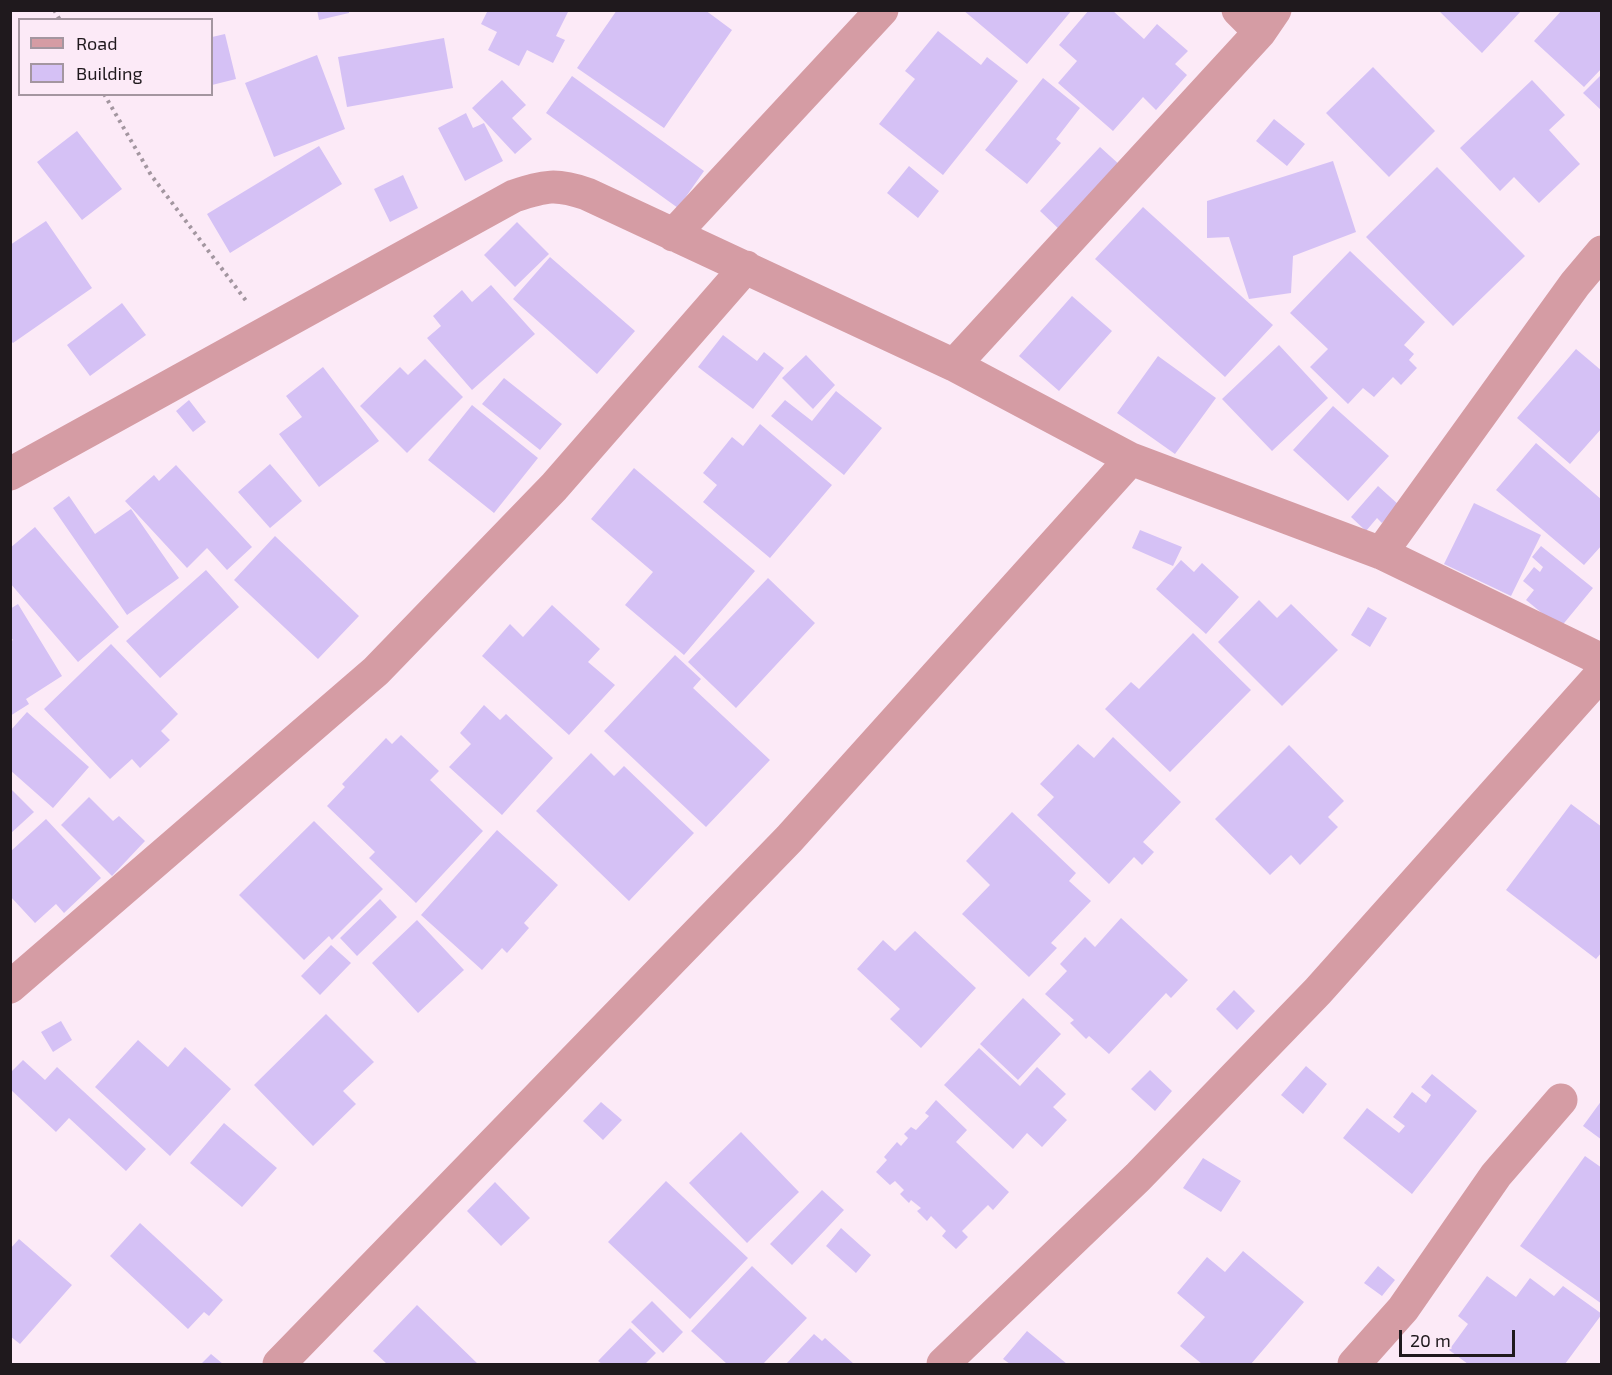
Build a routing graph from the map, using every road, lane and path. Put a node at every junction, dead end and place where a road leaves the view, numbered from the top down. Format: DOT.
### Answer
graph roads {
  1 [pos="882,10"];
  2 [pos="1258,18"];
  3 [pos="105,96"];
  4 [pos="673,235"];
  5 [pos="1602,252"];
  6 [pos="746,267"];
  7 [pos="269,331"];
  8 [pos="954,365"];
  9 [pos="1131,459"];
  10 [pos="10,474"];
  11 [pos="1381,553"];
  12 [pos="1602,660"];
  13 [pos="1602,673"];
  14 [pos="10,987"];
  15 [pos="1561,1100"];
  16 [pos="279,1365"];
  17 [pos="943,1365"];
  18 [pos="1354,1365"];
  1 -- 4 [label="street"];
  2 -- 8 [label="street"];
  3 -- 7 [label="path"];
  4 -- 6 [label="street"];
  4 -- 7 [label="street"];
  5 -- 11 [label="street"];
  6 -- 8 [label="street"];
  6 -- 14 [label="street"];
  7 -- 10 [label="street"];
  8 -- 9 [label="street"];
  9 -- 11 [label="street"];
  9 -- 16 [label="street"];
  11 -- 12 [label="street"];
  13 -- 17 [label="street"];
  15 -- 18 [label="street"];
}
